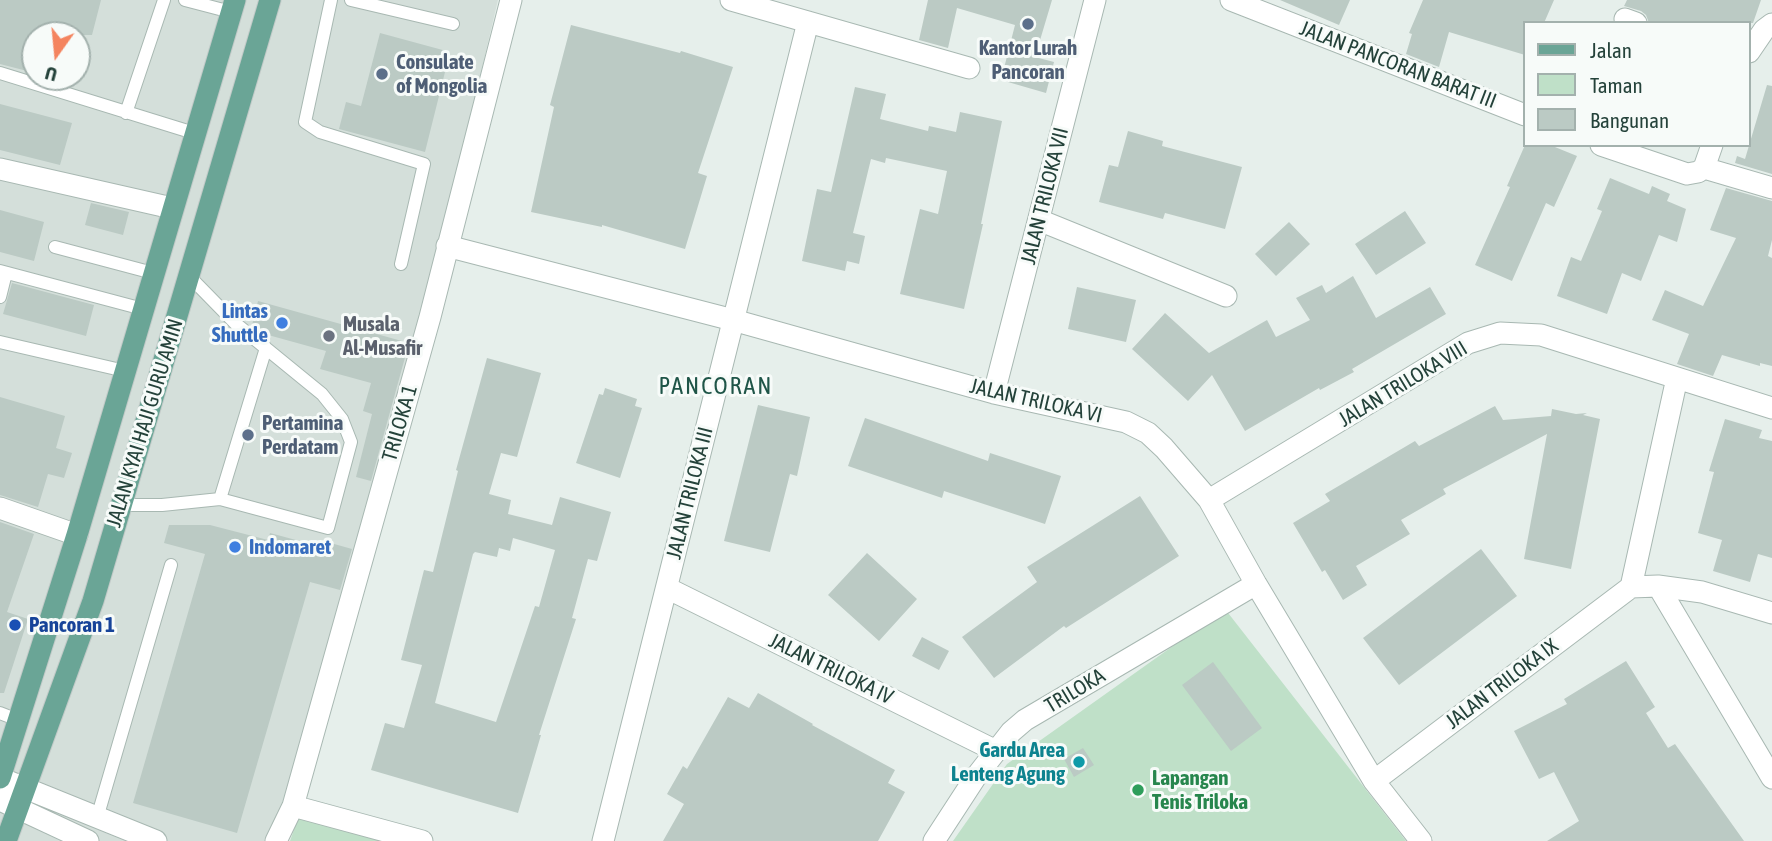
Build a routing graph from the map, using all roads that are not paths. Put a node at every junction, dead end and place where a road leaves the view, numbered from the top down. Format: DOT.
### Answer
graph roads {
  1 [pos="164,0"];
  2 [pos="185,0"];
  3 [pos="270,0"];
  4 [pos="331,0"];
  5 [pos="351,0"];
  6 [pos="511,0"];
  7 [pos="731,0"];
  8 [pos="1095,0"];
  9 [pos="1231,0"];
  10 [pos="233,6"];
  11 [pos="808,22"];
  12 [pos="453,24"];
  13 [pos="1772,24"];
  14 [pos="1751,49"];
  15 [pos="969,68"];
  16 [pos="0,73"];
  17 [pos="126,113"];
  18 [pos="1524,115"];
  19 [pos="194,133"];
  20 [pos="1607,147"];
  21 [pos="1711,147"];
  22 [pos="1704,168"];
  23 [pos="0,169"];
  24 [pos="1772,188"];
  25 [pos="172,208"];
  26 [pos="1039,220"];
  27 [pos="447,246"];
  28 [pos="55,247"];
  29 [pos="401,264"];
  30 [pos="3,272"];
  31 [pos="153,273"];
  32 [pos="195,282"];
  33 [pos="1226,296"];
  34 [pos="0,297"];
  35 [pos="143,309"];
  36 [pos="733,320"];
  37 [pos="0,342"];
  38 [pos="266,348"];
  39 [pos="125,371"];
  40 [pos="1677,379"];
  41 [pos="994,393"];
  42 [pos="1772,408"];
  43 [pos="220,499"];
  44 [pos="1209,500"];
  45 [pos="128,505"];
  46 [pos="0,508"];
  47 [pos="77,535"];
  48 [pos="171,565"];
  49 [pos="1255,584"];
  50 [pos="1658,586"];
  51 [pos="667,587"];
  52 [pos="1631,587"];
  53 [pos="1772,613"];
  54 [pos="9,716"];
  55 [pos="996,751"];
  56 [pos="0,778"];
  57 [pos="1772,778"];
  58 [pos="1374,781"];
  59 [pos="33,790"];
  60 [pos="293,806"];
  61 [pos="17,807"];
  62 [pos="88,813"];
  63 [pos="79,837"];
  64 [pos="6,841"];
  65 [pos="156,841"];
  66 [pos="276,841"];
  67 [pos="422,841"];
  68 [pos="603,841"];
  69 [pos="934,841"];
  70 [pos="1422,841"];
  1 -- 17 [label="lane"];
  2 -- 10 [label="lane"];
  3 -- 32 [label="main road, JALAN KYAI HAJI GURU AMIN"];
  4 -- 29 [label="lane"];
  5 -- 12 [label="lane"];
  6 -- 27 [label="street, TRILOKA 1"];
  7 -- 11 [label="street"];
  8 -- 26 [label="street, JALAN TRILOKA VII"];
  9 -- 18 [label="street, JALAN PANCORAN BARAT III"];
  10 -- 19 [label="main road, JALAN KYAI HAJI GURU AMIN"];
  11 -- 15 [label="street"];
  11 -- 36 [label="street, JALAN TRILOKA III"];
  13 -- 14 [label="street"];
  16 -- 17 [label="lane"];
  17 -- 19 [label="lane"];
  19 -- 25 [label="main road, JALAN KYAI HAJI GURU AMIN"];
  20 -- 22 [label="street"];
  21 -- 22 [label="street"];
  22 -- 24 [label="street"];
  23 -- 25 [label="street"];
  25 -- 31 [label="main road, JALAN KYAI HAJI GURU AMIN"];
  26 -- 33 [label="street"];
  26 -- 41 [label="street, JALAN TRILOKA VII"];
  27 -- 36 [label="street, JALAN TRILOKA VI"];
  27 -- 60 [label="street, TRILOKA 1"];
  28 -- 31 [label="lane"];
  30 -- 34 [label="lane"];
  30 -- 35 [label="lane"];
  31 -- 35 [label="main road, JALAN KYAI HAJI GURU AMIN"];
  32 -- 38 [label="lane"];
  32 -- 45 [label="main road, JALAN KYAI HAJI GURU AMIN"];
  35 -- 39 [label="main road, JALAN KYAI HAJI GURU AMIN"];
  36 -- 41 [label="street, JALAN TRILOKA VI"];
  36 -- 51 [label="street, JALAN TRILOKA III"];
  37 -- 39 [label="lane"];
  38 -- 43 [label="lane"];
  38 -- 43 [label="lane"];
  39 -- 47 [label="main road, JALAN KYAI HAJI GURU AMIN"];
  40 -- 42 [label="street, JALAN TRILOKA VIII"];
  40 -- 44 [label="street, JALAN TRILOKA VIII"];
  40 -- 52 [label="street"];
  41 -- 44 [label="street, JALAN TRILOKA VI"];
  43 -- 45 [label="lane"];
  44 -- 49 [label="street, JALAN TRILOKA VI"];
  45 -- 59 [label="main road, JALAN KYAI HAJI GURU AMIN"];
  46 -- 47 [label="street"];
  47 -- 54 [label="main road, JALAN KYAI HAJI GURU AMIN"];
  48 -- 62 [label="lane"];
  49 -- 55 [label="street, TRILOKA"];
  49 -- 58 [label="street, JALAN TRILOKA VI"];
  50 -- 52 [label="street"];
  50 -- 53 [label="street"];
  50 -- 57 [label="street"];
  51 -- 55 [label="street, JALAN TRILOKA IV"];
  51 -- 68 [label="street, JALAN TRILOKA III"];
  52 -- 58 [label="street, JALAN TRILOKA IX"];
  54 -- 56 [label="main road, JALAN KYAI HAJI GURU AMIN"];
  55 -- 69 [label="street, TRILOKA"];
  56 -- 59 [label="street"];
  58 -- 70 [label="street, JALAN TRILOKA VI"];
  59 -- 61 [label="main road, JALAN KYAI HAJI GURU AMIN"];
  59 -- 62 [label="street"];
  60 -- 66 [label="street, TRILOKA 1"];
  60 -- 67 [label="street"];
  61 -- 63 [label="street"];
  61 -- 64 [label="main road, JALAN KYAI HAJI GURU AMIN"];
  62 -- 65 [label="street"];
}
